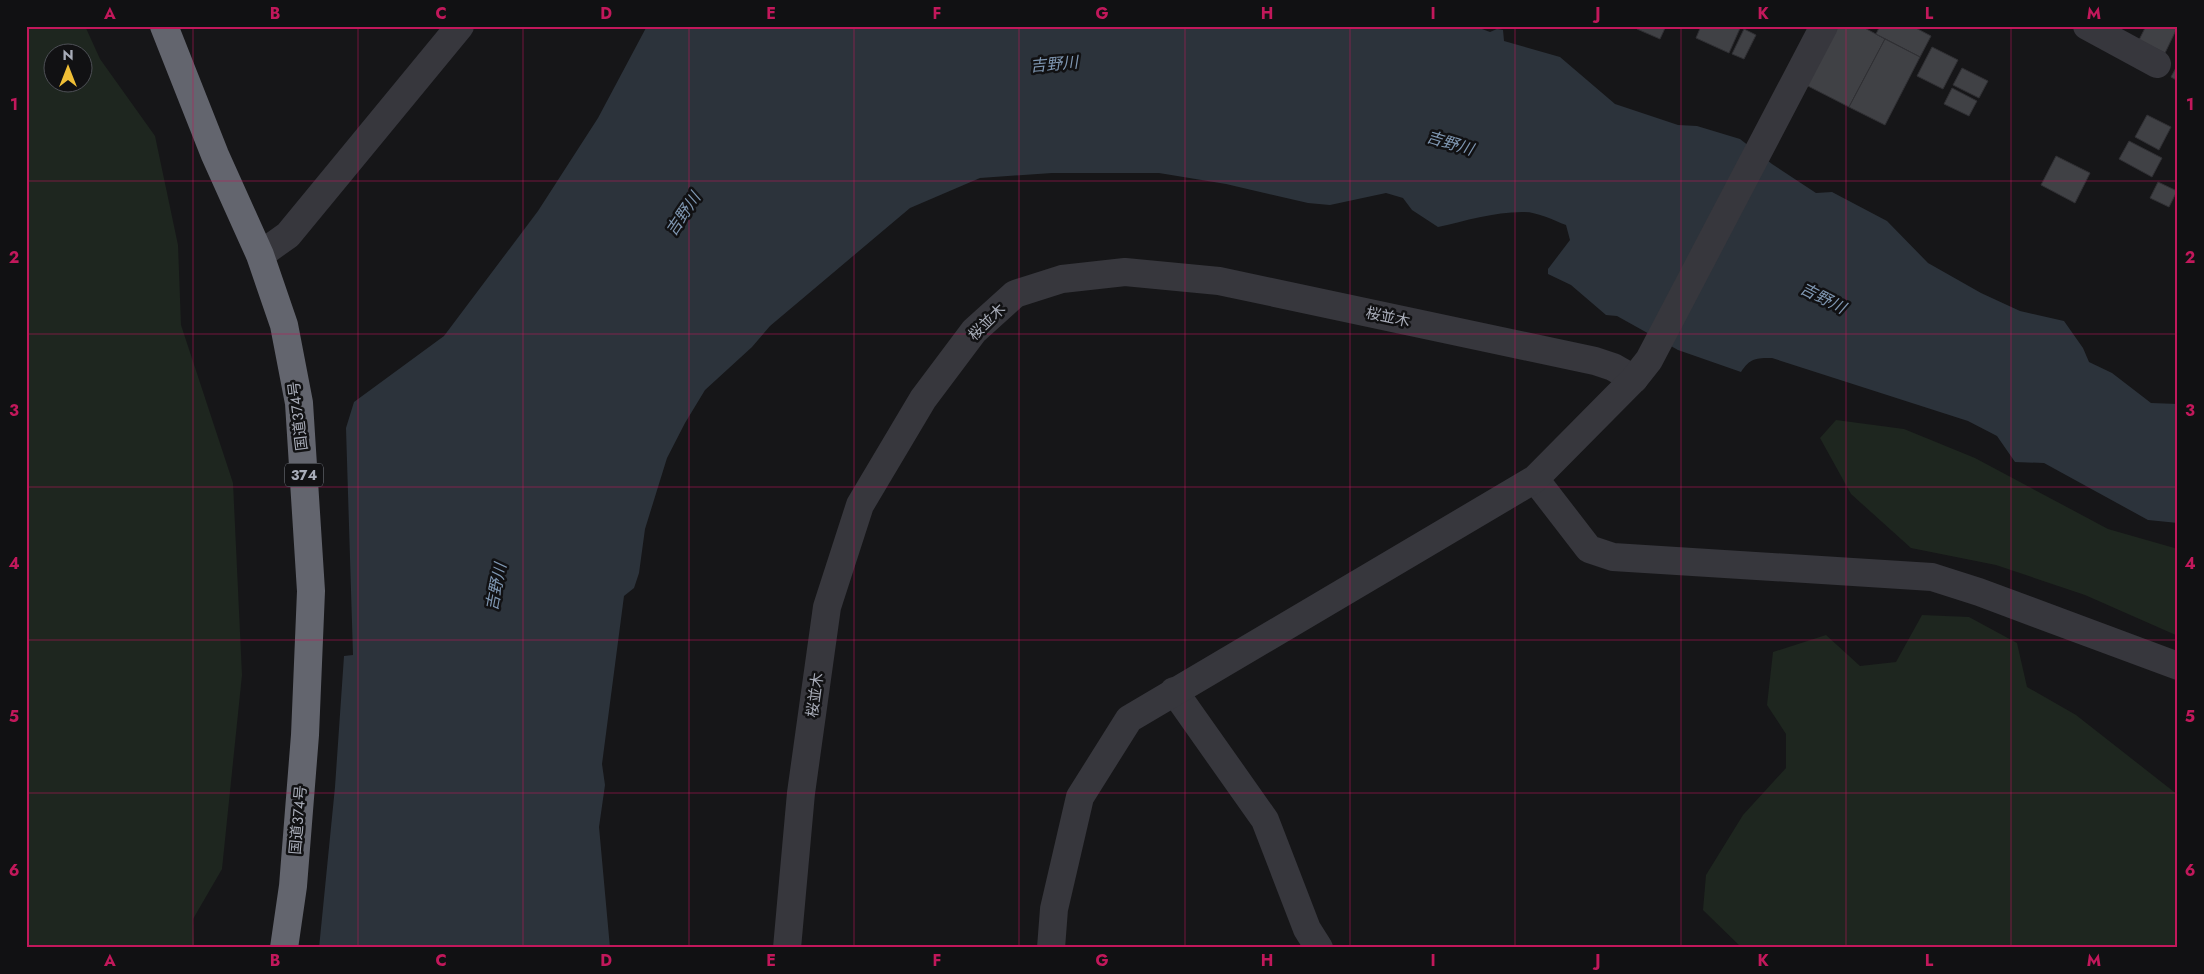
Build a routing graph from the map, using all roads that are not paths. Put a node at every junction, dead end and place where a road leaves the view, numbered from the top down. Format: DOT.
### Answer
graph roads {
  1 [pos="164,26"];
  2 [pos="460,26"];
  3 [pos="1824,26"];
  4 [pos="2088,26"];
  5 [pos="2156,64"];
  6 [pos="260,254"];
  7 [pos="1641,370"];
  8 [pos="1535,479"];
  9 [pos="2178,666"];
  10 [pos="1174,691"];
  11 [pos="284,948"];
  12 [pos="787,948"];
  13 [pos="1051,948"];
  14 [pos="1319,948"];
  1 -- 6 [label="highway, 国道374号 / 374"];
  2 -- 6 [label="street"];
  3 -- 7 [label="street"];
  4 -- 5 [label="street"];
  6 -- 11 [label="highway, 国道374号 / 374"];
  7 -- 8 [label="street"];
  7 -- 12 [label="street, 桜並木"];
  8 -- 9 [label="street"];
  8 -- 10 [label="street"];
  10 -- 13 [label="street"];
  10 -- 14 [label="street"];
}
